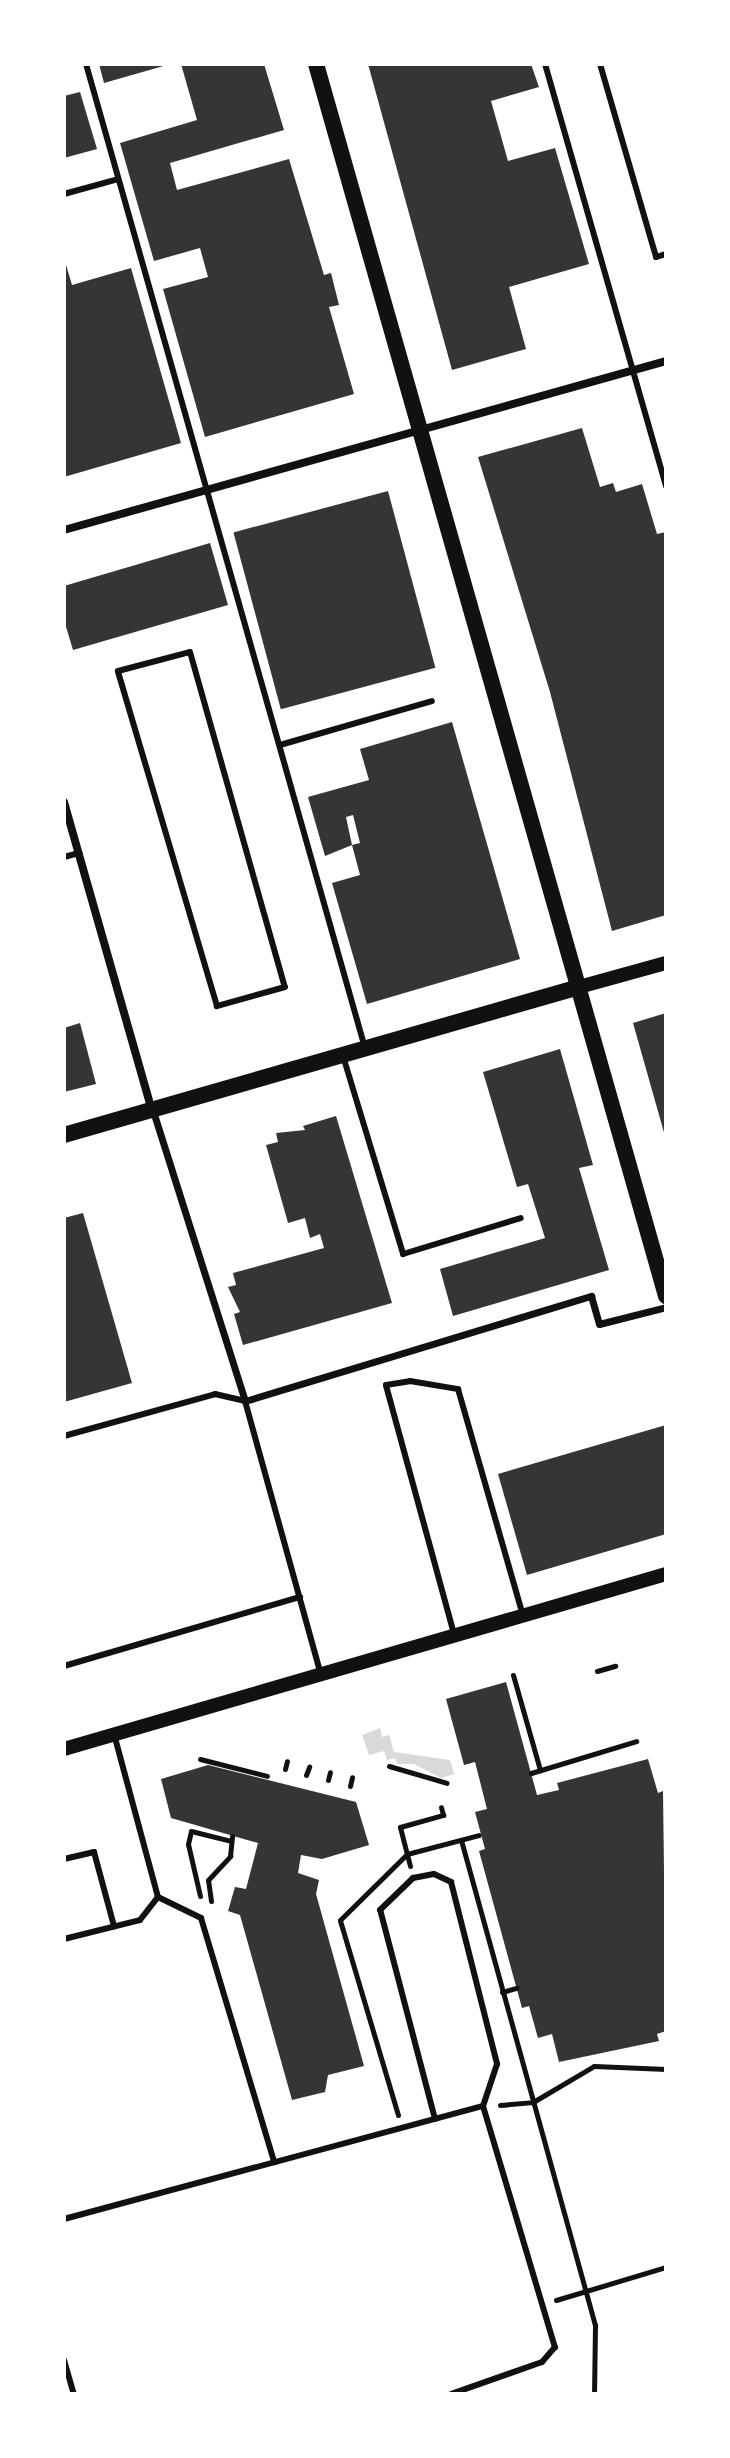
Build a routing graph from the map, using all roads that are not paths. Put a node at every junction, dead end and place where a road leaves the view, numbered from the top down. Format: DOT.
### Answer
graph roads {
  1 [pos="86,64"];
  2 [pos="316,64"];
  3 [pos="545,64"];
  4 [pos="600,64"];
  5 [pos="118,179"];
  6 [pos="64,194"];
  7 [pos="666,254"];
  8 [pos="666,361"];
  9 [pos="632,370"];
  10 [pos="421,430"];
  11 [pos="666,486"];
  12 [pos="207,489"];
  13 [pos="64,530"];
  14 [pos="432,701"];
  15 [pos="280,745"];
  16 [pos="64,802"];
  17 [pos="79,853"];
  18 [pos="64,857"];
  19 [pos="174,865"];
  20 [pos="666,963"];
  21 [pos="579,987"];
  22 [pos="365,1048"];
  23 [pos="343,1056"];
  24 [pos="153,1111"];
  25 [pos="64,1135"];
  26 [pos="521,1218"];
  27 [pos="666,1296"];
  28 [pos="666,1307"];
  29 [pos="245,1401"];
  30 [pos="64,1436"];
  31 [pos="666,1574"];
  32 [pos="300,1597"];
  33 [pos="523,1616"];
  34 [pos="455,1636"];
  35 [pos="64,1666"];
  36 [pos="321,1675"];
  37 [pos="114,1734"];
  38 [pos="64,1749"];
  39 [pos="64,1859"];
  40 [pos="158,1897"];
  41 [pos="114,1926"];
  42 [pos="64,1939"];
  43 [pos="483,2106"];
  44 [pos="435,2119"];
  45 [pos="274,2162"];
  46 [pos="64,2219"];
  47 [pos="64,2360"];
  48 [pos="74,2394"];
  49 [pos="451,2394"];
  1 -- 5 [label="lane"];
  2 -- 10 [label="main road"];
  3 -- 9 [label="lane"];
  4 -- 7 [label="lane"];
  5 -- 6 [label="lane"];
  5 -- 12 [label="lane"];
  8 -- 9 [label="street"];
  9 -- 10 [label="street"];
  9 -- 11 [label="lane"];
  10 -- 12 [label="street"];
  10 -- 21 [label="main road"];
  12 -- 13 [label="street"];
  12 -- 15 [label="lane"];
  14 -- 15 [label="lane"];
  15 -- 22 [label="lane"];
  16 -- 17 [label="street"];
  17 -- 18 [label="lane"];
  17 -- 24 [label="street"];
  19 -- 19 [label="lane"];
  20 -- 21 [label="street"];
  21 -- 22 [label="main road"];
  21 -- 27 [label="main road"];
  22 -- 23 [label="main road"];
  23 -- 24 [label="main road"];
  23 -- 26 [label="lane"];
  24 -- 25 [label="main road"];
  24 -- 29 [label="street"];
  28 -- 29 [label="street"];
  29 -- 30 [label="lane"];
  29 -- 32 [label="lane"];
  31 -- 33 [label="street"];
  32 -- 35 [label="lane"];
  32 -- 36 [label="lane"];
  33 -- 34 [label="street"];
  33 -- 34 [label="lane"];
  34 -- 36 [label="street"];
  36 -- 37 [label="street"];
  37 -- 38 [label="street"];
  37 -- 40 [label="lane"];
  39 -- 41 [label="lane"];
  40 -- 41 [label="lane"];
  40 -- 45 [label="lane"];
  41 -- 42 [label="lane"];
  43 -- 44 [label="lane"];
  43 -- 44 [label="lane"];
  43 -- 49 [label="lane"];
  44 -- 45 [label="lane"];
  45 -- 46 [label="lane"];
  47 -- 48 [label="lane"];
}
